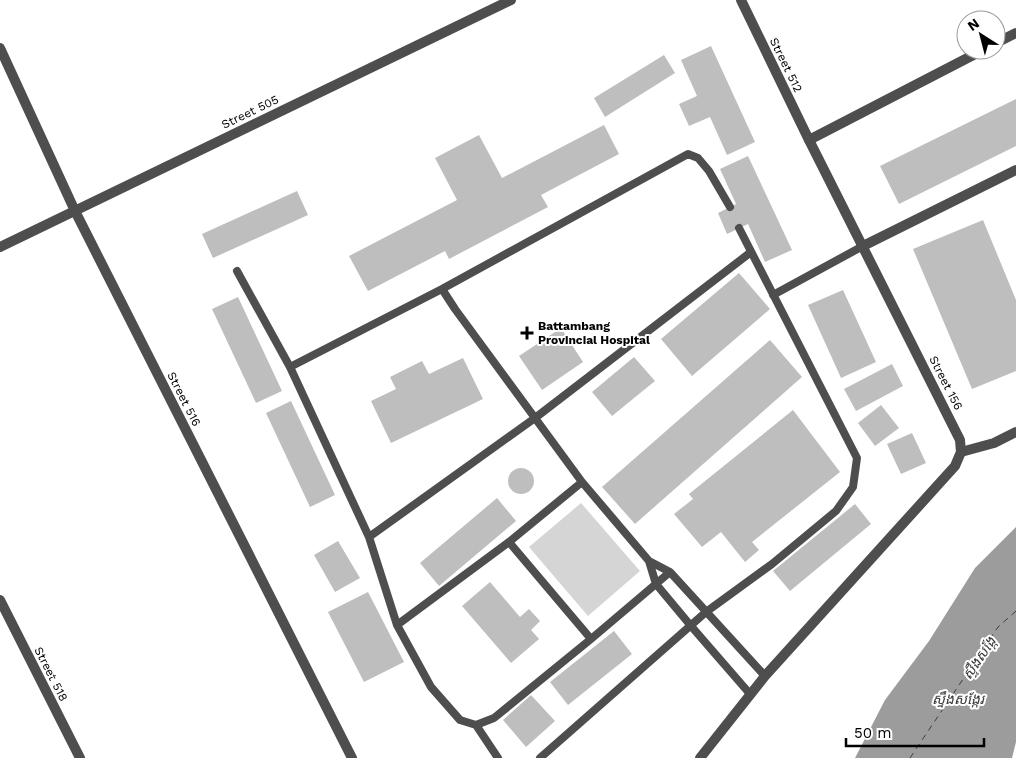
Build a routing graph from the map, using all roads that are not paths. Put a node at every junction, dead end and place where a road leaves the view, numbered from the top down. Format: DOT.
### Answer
graph roads {
  1 [pos="511,0"];
  2 [pos="741,0"];
  3 [pos="0,48"];
  4 [pos="964,60"];
  5 [pos="809,140"];
  6 [pos="1016,170"];
  7 [pos="730,207"];
  8 [pos="75,211"];
  9 [pos="739,228"];
  10 [pos="863,246"];
  11 [pos="0,247"];
  12 [pos="751,252"];
  13 [pos="237,271"];
  14 [pos="442,289"];
  15 [pos="773,295"];
  16 [pos="290,367"];
  17 [pos="535,418"];
  18 [pos="1016,432"];
  19 [pos="961,452"];
  20 [pos="582,482"];
  21 [pos="369,537"];
  22 [pos="509,542"];
  23 [pos="649,561"];
  24 [pos="670,572"];
  25 [pos="656,584"];
  26 [pos="0,600"];
  27 [pos="706,612"];
  28 [pos="397,625"];
  29 [pos="691,626"];
  30 [pos="591,639"];
  31 [pos="765,676"];
  32 [pos="750,694"];
  33 [pos="476,725"];
  34 [pos="80,758"];
  35 [pos="352,758"];
  36 [pos="498,758"];
  37 [pos="540,758"];
  38 [pos="700,758"];
  1 -- 8 [label="street, Street 505"];
  2 -- 5 [label="street, Street 512"];
  3 -- 8 [label="street, Street 516"];
  4 -- 5 [label="street"];
  5 -- 10 [label="street, Street 156"];
  6 -- 10 [label="street"];
  7 -- 14 [label="lane"];
  8 -- 11 [label="street, Street 505"];
  8 -- 35 [label="street, Street 516"];
  9 -- 12 [label="lane"];
  10 -- 15 [label="lane"];
  10 -- 19 [label="street, Street 156"];
  12 -- 15 [label="lane"];
  12 -- 17 [label="lane"];
  13 -- 16 [label="lane"];
  14 -- 16 [label="lane"];
  14 -- 17 [label="lane"];
  15 -- 27 [label="lane"];
  16 -- 21 [label="lane"];
  17 -- 20 [label="lane"];
  17 -- 21 [label="lane"];
  18 -- 19 [label="street"];
  19 -- 31 [label="street"];
  20 -- 22 [label="lane"];
  20 -- 23 [label="lane"];
  21 -- 28 [label="lane"];
  22 -- 28 [label="lane"];
  22 -- 30 [label="lane"];
  23 -- 24 [label="lane"];
  23 -- 25 [label="lane"];
  24 -- 25 [label="lane"];
  24 -- 27 [label="lane"];
  25 -- 29 [label="lane"];
  25 -- 30 [label="lane"];
  26 -- 34 [label="street, Street 518"];
  27 -- 29 [label="lane"];
  27 -- 31 [label="lane"];
  28 -- 33 [label="lane"];
  29 -- 32 [label="lane"];
  29 -- 37 [label="lane"];
  30 -- 33 [label="lane"];
  31 -- 32 [label="street"];
  32 -- 38 [label="street"];
  33 -- 36 [label="lane"];
}
